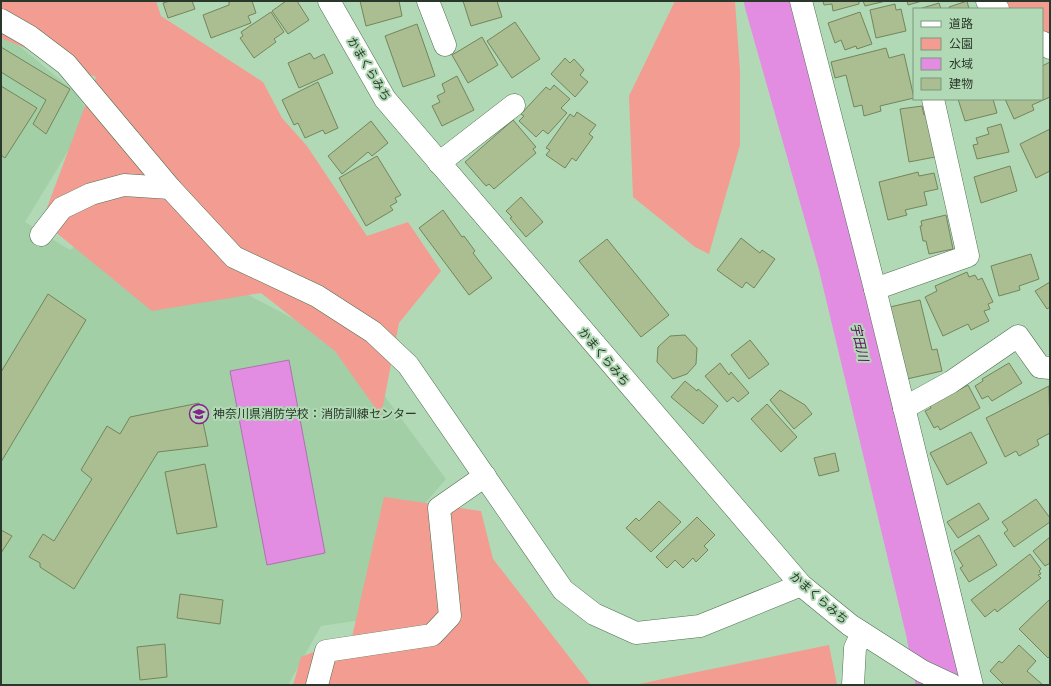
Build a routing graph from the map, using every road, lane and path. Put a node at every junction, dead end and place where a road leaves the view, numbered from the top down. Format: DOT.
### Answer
graph roads {
  1 [pos="329,1"];
  2 [pos="428,1"];
  3 [pos="801,1"];
  4 [pos="987,1"];
  5 [pos="997,8"];
  6 [pos="1,20"];
  7 [pos="445,45"];
  8 [pos="933,100"];
  9 [pos="514,105"];
  10 [pos="439,164"];
  11 [pos="170,188"];
  12 [pos="41,235"];
  13 [pos="875,289"];
  14 [pos="1050,368"];
  15 [pos="904,408"];
  16 [pos="485,476"];
  17 [pos="801,586"];
  18 [pos="862,633"];
  19 [pos="317,685"];
  20 [pos="853,685"];
  21 [pos="952,685"];
  22 [pos="972,685"];
  1 -- 10 [label="street, かまくらみち"];
  2 -- 7 [label="street"];
  3 -- 13 [label="street"];
  4 -- 5 [label="street"];
  6 -- 11 [label="street"];
  8 -- 13 [label="street"];
  9 -- 10 [label="street"];
  10 -- 17 [label="street, かまくらみち"];
  11 -- 12 [label="street"];
  11 -- 16 [label="street"];
  13 -- 15 [label="street"];
  14 -- 15 [label="street"];
  15 -- 22 [label="street"];
  16 -- 17 [label="street"];
  16 -- 19 [label="street"];
  17 -- 18 [label="street, かまくらみち"];
  18 -- 20 [label="street"];
  18 -- 21 [label="street, かまくらみち"];
}
